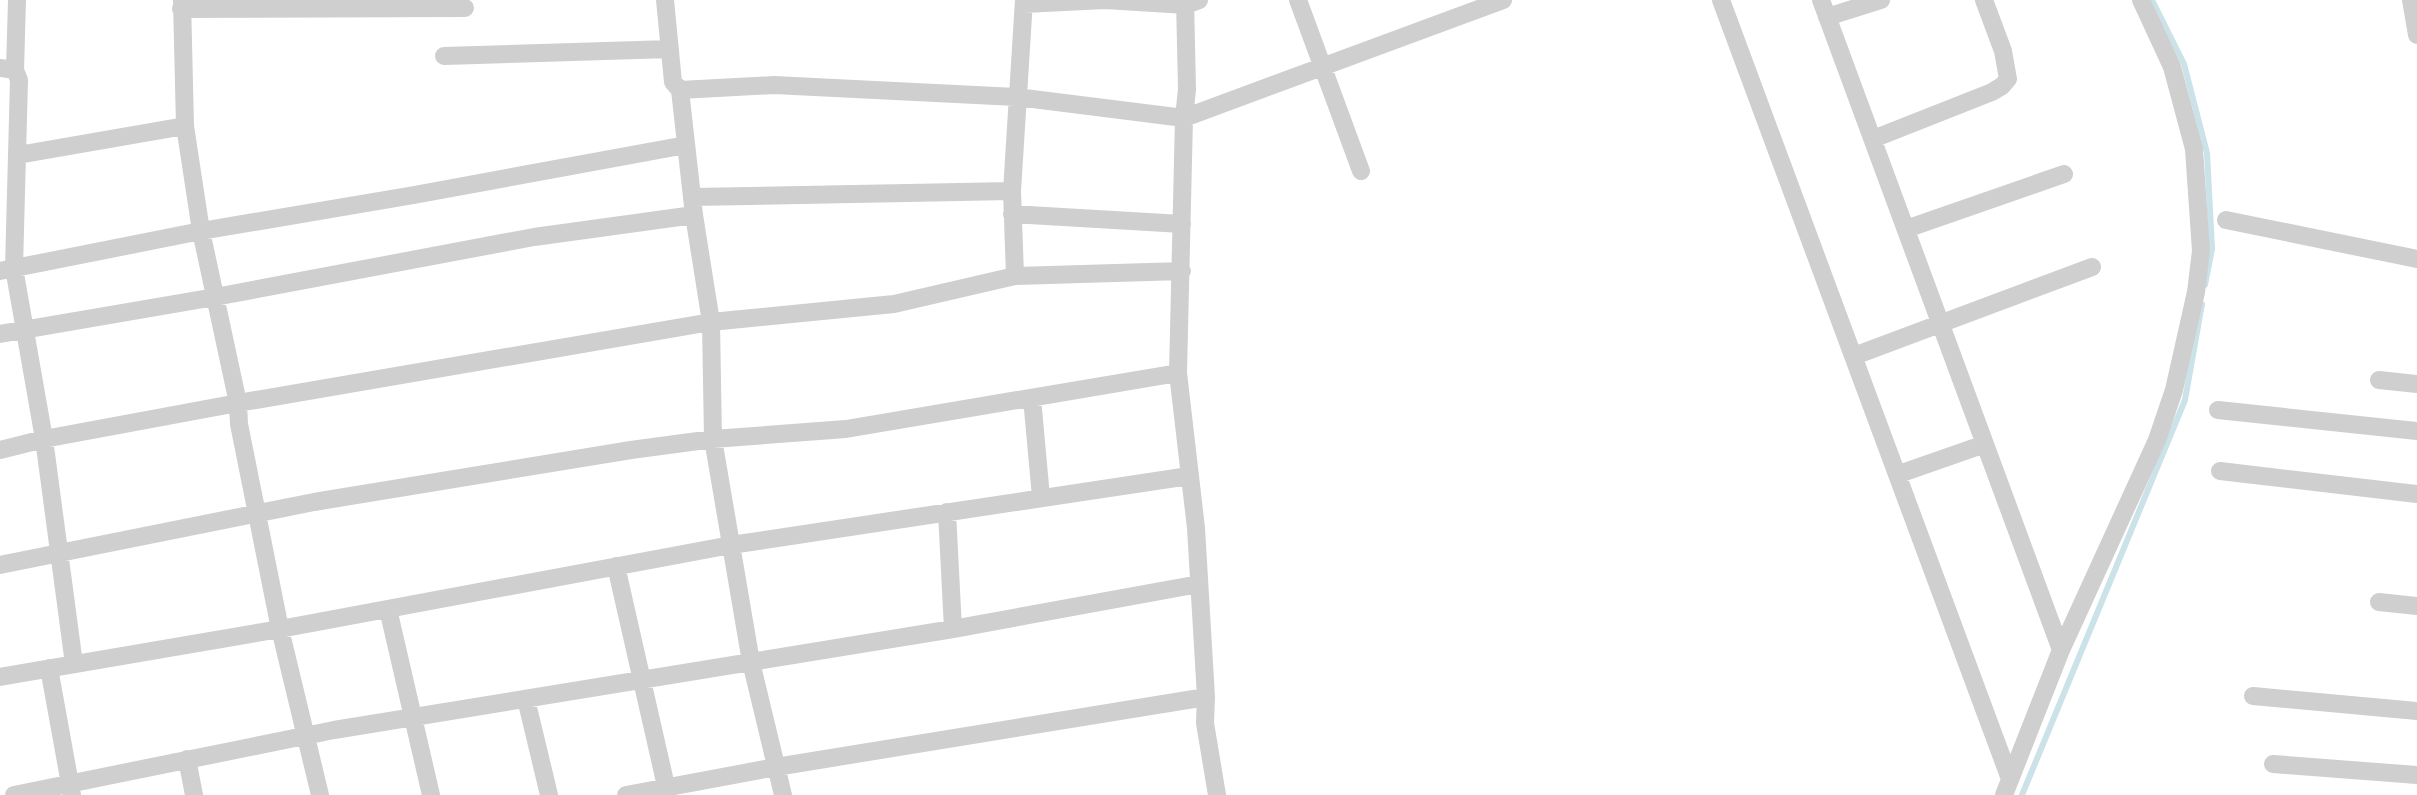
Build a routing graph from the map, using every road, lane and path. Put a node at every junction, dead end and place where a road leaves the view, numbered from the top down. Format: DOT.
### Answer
graph roads {
  1 [pos="17,0"];
  2 [pos="665,0"];
  3 [pos="1298,0"];
  4 [pos="1501,0"];
  5 [pos="1721,0"];
  6 [pos="1821,0"];
  7 [pos="1881,0"];
  8 [pos="1984,0"];
  9 [pos="2141,0"];
  10 [pos="2412,0"];
  11 [pos="1024,2"];
  12 [pos="1190,2"];
  13 [pos="413,4"];
  14 [pos="182,5"];
  15 [pos="465,8"];
  16 [pos="1828,17"];
  17 [pos="2417,34"];
  18 [pos="670,49"];
  19 [pos="444,56"];
  20 [pos="1323,67"];
  21 [pos="8,69"];
  22 [pos="680,90"];
  23 [pos="1016,97"];
  24 [pos="1184,118"];
  25 [pos="185,126"];
  26 [pos="1873,139"];
  27 [pos="686,145"];
  28 [pos="18,155"];
  29 [pos="1361,171"];
  30 [pos="2064,174"];
  31 [pos="1012,191"];
  32 [pos="692,197"];
  33 [pos="1012,214"];
  34 [pos="694,215"];
  35 [pos="2226,220"];
  36 [pos="1182,224"];
  37 [pos="1906,229"];
  38 [pos="201,230"];
  39 [pos="2417,259"];
  40 [pos="2092,267"];
  41 [pos="7,270"];
  42 [pos="1182,270"];
  43 [pos="1015,276"];
  44 [pos="215,297"];
  45 [pos="711,322"];
  46 [pos="1941,325"];
  47 [pos="25,329"];
  48 [pos="0,334"];
  49 [pos="1854,356"];
  50 [pos="1178,373"];
  51 [pos="2379,380"];
  52 [pos="2417,384"];
  53 [pos="1032,398"];
  54 [pos="238,403"];
  55 [pos="2218,410"];
  56 [pos="2417,431"];
  57 [pos="44,439"];
  58 [pos="713,439"];
  59 [pos="1985,444"];
  60 [pos="0,450"];
  61 [pos="2220,471"];
  62 [pos="1899,474"];
  63 [pos="1189,476"];
  64 [pos="2417,494"];
  65 [pos="1042,498"];
  66 [pos="947,512"];
  67 [pos="257,514"];
  68 [pos="731,545"];
  69 [pos="60,551"];
  70 [pos="0,565"];
  71 [pos="616,566"];
  72 [pos="1199,584"];
  73 [pos="2379,602"];
  74 [pos="2417,606"];
  75 [pos="388,609"];
  76 [pos="280,629"];
  77 [pos="952,629"];
  78 [pos="2061,650"];
  79 [pos="751,662"];
  80 [pos="74,664"];
  81 [pos="49,668"];
  82 [pos="0,677"];
  83 [pos="642,680"];
  84 [pos="2253,696"];
  85 [pos="1206,697"];
  86 [pos="526,698"];
  87 [pos="2417,712"];
  88 [pos="412,717"];
  89 [pos="305,736"];
  90 [pos="187,759"];
  91 [pos="2273,764"];
  92 [pos="776,767"];
  93 [pos="2417,776"];
  94 [pos="2007,787"];
  95 [pos="71,789"];
  96 [pos="668,791"];
  97 [pos="14,795"];
  98 [pos="194,795"];
  99 [pos="320,795"];
  100 [pos="431,795"];
  101 [pos="549,795"];
  102 [pos="626,795"];
  103 [pos="783,795"];
  104 [pos="1217,795"];
  1 -- 21 [label="street"];
  2 -- 18 [label="street"];
  3 -- 20 [label="street"];
  4 -- 20 [label="street"];
  5 -- 49 [label="street"];
  6 -- 16 [label="street"];
  7 -- 16 [label="street"];
  8 -- 26 [label="street"];
  9 -- 78 [label="street"];
  10 -- 17 [label="street"];
  11 -- 12 [label="street"];
  11 -- 23 [label="street"];
  12 -- 24 [label="street"];
  13 -- 14 [label="street"];
  13 -- 15 [label="street"];
  14 -- 25 [label="street"];
  16 -- 26 [label="street"];
  18 -- 19 [label="street"];
  18 -- 22 [label="street"];
  20 -- 24 [label="street"];
  20 -- 29 [label="street"];
  21 -- 28 [label="street"];
  22 -- 23 [label="street"];
  22 -- 27 [label="street"];
  23 -- 24 [label="street"];
  23 -- 31 [label="street"];
  24 -- 36 [label="street"];
  25 -- 28 [label="street"];
  25 -- 38 [label="street"];
  26 -- 37 [label="street"];
  27 -- 32 [label="street"];
  27 -- 38 [label="street"];
  28 -- 41 [label="street"];
  30 -- 37 [label="street"];
  31 -- 32 [label="street"];
  31 -- 33 [label="street"];
  32 -- 34 [label="street"];
  33 -- 36 [label="street"];
  33 -- 43 [label="street"];
  34 -- 44 [label="street"];
  34 -- 45 [label="street"];
  35 -- 39 [label="street"];
  36 -- 42 [label="street"];
  37 -- 46 [label="street"];
  38 -- 41 [label="street"];
  38 -- 44 [label="street"];
  40 -- 46 [label="street"];
  41 -- 47 [label="street"];
  42 -- 43 [label="street"];
  42 -- 50 [label="street"];
  43 -- 45 [label="street"];
  44 -- 47 [label="street"];
  44 -- 54 [label="street"];
  45 -- 54 [label="street"];
  45 -- 58 [label="street"];
  46 -- 49 [label="street"];
  46 -- 59 [label="street"];
  47 -- 48 [label="street"];
  47 -- 57 [label="street"];
  49 -- 62 [label="street"];
  50 -- 53 [label="street"];
  50 -- 63 [label="street"];
  51 -- 52 [label="street"];
  53 -- 58 [label="street"];
  53 -- 65 [label="street"];
  54 -- 57 [label="street"];
  54 -- 67 [label="street"];
  55 -- 56 [label="street"];
  57 -- 60 [label="street"];
  57 -- 69 [label="street"];
  58 -- 67 [label="street"];
  58 -- 68 [label="street"];
  59 -- 62 [label="street"];
  59 -- 78 [label="street"];
  61 -- 64 [label="street"];
  62 -- 94 [label="street"];
  63 -- 65 [label="street"];
  63 -- 72 [label="street"];
  65 -- 66 [label="street"];
  66 -- 68 [label="street"];
  66 -- 77 [label="street"];
  67 -- 69 [label="street"];
  67 -- 76 [label="street"];
  68 -- 71 [label="street"];
  68 -- 79 [label="street"];
  69 -- 70 [label="street"];
  69 -- 80 [label="street"];
  71 -- 75 [label="street"];
  71 -- 83 [label="street"];
  72 -- 77 [label="street"];
  72 -- 85 [label="street"];
  73 -- 74 [label="street"];
  75 -- 76 [label="street"];
  75 -- 88 [label="street"];
  76 -- 80 [label="street"];
  76 -- 89 [label="street"];
  77 -- 79 [label="street"];
  78 -- 94 [label="street"];
  79 -- 83 [label="street"];
  79 -- 92 [label="street"];
  80 -- 81 [label="street"];
  81 -- 82 [label="street"];
  81 -- 95 [label="street"];
  83 -- 86 [label="street"];
  83 -- 96 [label="street"];
  84 -- 87 [label="street"];
  85 -- 92 [label="street"];
  85 -- 104 [label="street"];
  86 -- 88 [label="street"];
  86 -- 101 [label="street"];
  88 -- 89 [label="street"];
  88 -- 100 [label="street"];
  89 -- 90 [label="street"];
  89 -- 99 [label="street"];
  90 -- 95 [label="street"];
  90 -- 98 [label="street"];
  91 -- 93 [label="street"];
  92 -- 96 [label="street"];
  92 -- 103 [label="street"];
  95 -- 97 [label="street"];
  96 -- 102 [label="street"];
}
